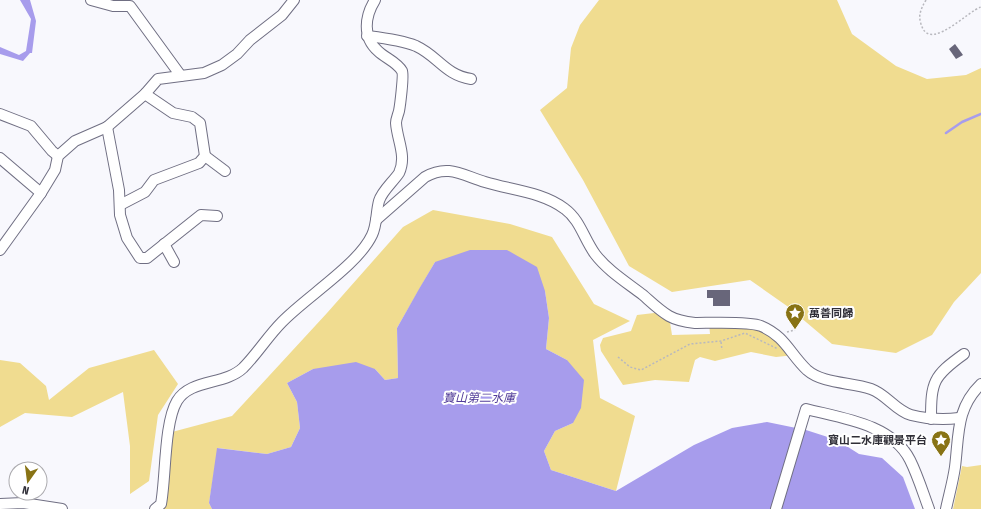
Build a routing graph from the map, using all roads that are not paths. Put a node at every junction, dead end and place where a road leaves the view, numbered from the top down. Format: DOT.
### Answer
graph roads {
  1 [pos="90,0"];
  2 [pos="294,0"];
  3 [pos="375,0"];
  4 [pos="367,36"];
  5 [pos="181,76"];
  6 [pos="471,79"];
  7 [pos="145,94"];
  8 [pos="0,114"];
  9 [pos="107,127"];
  10 [pos="58,156"];
  11 [pos="205,156"];
  12 [pos="1,162"];
  13 [pos="225,171"];
  14 [pos="42,193"];
  15 [pos="120,205"];
  16 [pos="217,216"];
  17 [pos="376,220"];
  18 [pos="164,244"];
  19 [pos="0,250"];
  20 [pos="174,262"];
  21 [pos="964,354"];
  22 [pos="981,384"];
  23 [pos="959,418"];
  24 [pos="931,419"];
  25 [pos="0,504"];
  26 [pos="62,509"];
  27 [pos="155,509"];
  28 [pos="776,509"];
  29 [pos="929,509"];
  30 [pos="946,509"];
  1 -- 5 [label="street"];
  2 -- 5 [label="street"];
  3 -- 4 [label="street"];
  4 -- 6 [label="street"];
  4 -- 17 [label="street"];
  5 -- 7 [label="street"];
  7 -- 9 [label="street"];
  7 -- 11 [label="street"];
  8 -- 10 [label="street"];
  9 -- 10 [label="street"];
  9 -- 15 [label="street"];
  10 -- 14 [label="street"];
  11 -- 13 [label="street"];
  11 -- 15 [label="street"];
  12 -- 14 [label="street"];
  14 -- 19 [label="street"];
  15 -- 18 [label="street"];
  16 -- 18 [label="street"];
  17 -- 24 [label="street"];
  17 -- 27 [label="street"];
  18 -- 20 [label="street"];
  21 -- 24 [label="street"];
  22 -- 23 [label="street"];
  23 -- 24 [label="street"];
  23 -- 30 [label="street"];
  25 -- 26 [label="street"];
  28 -- 29 [label="street"];
}
